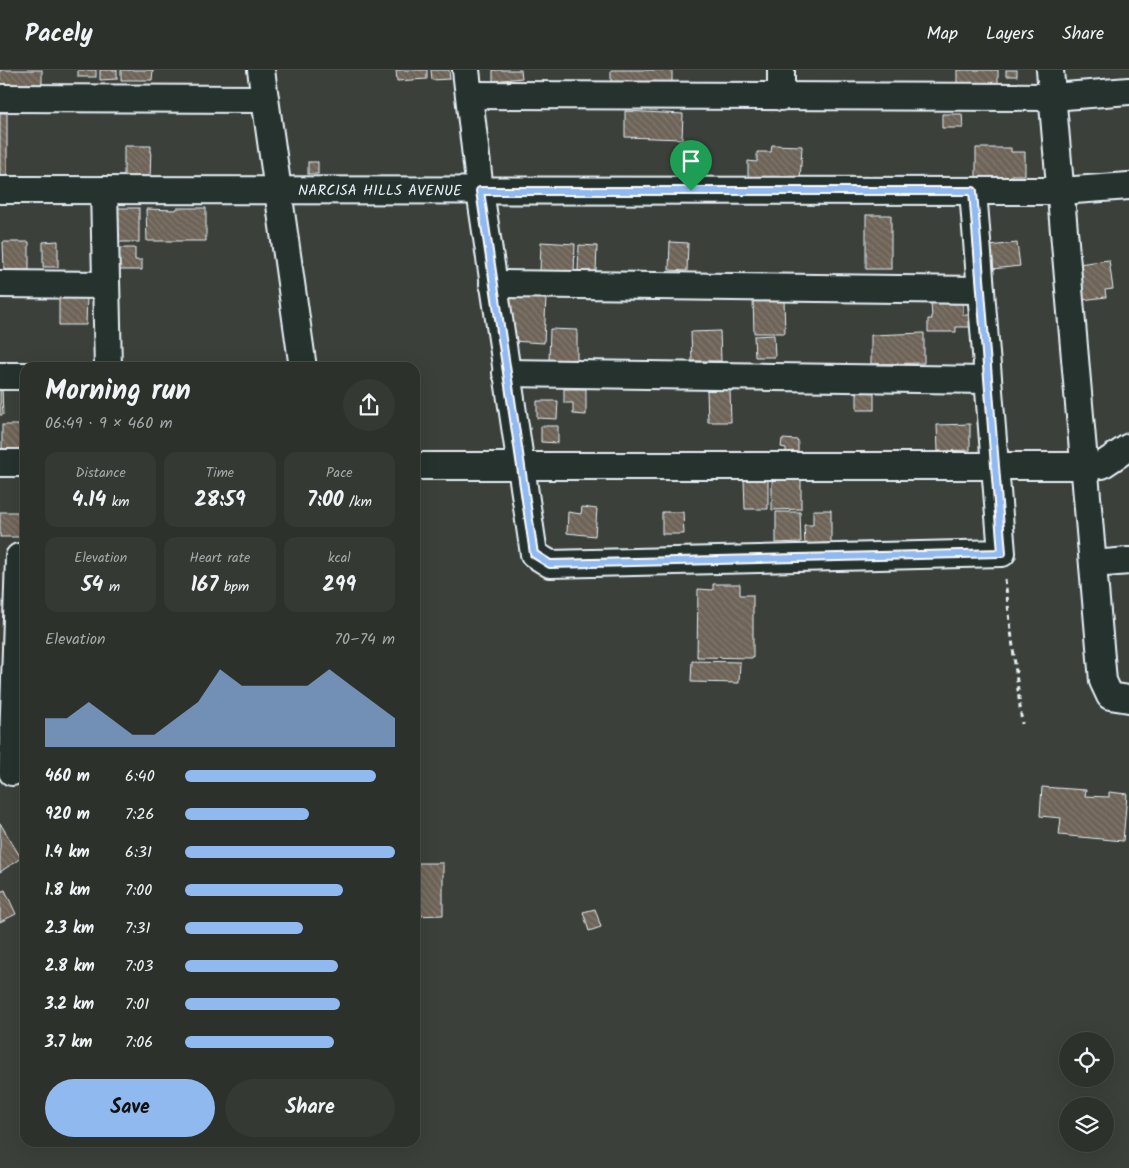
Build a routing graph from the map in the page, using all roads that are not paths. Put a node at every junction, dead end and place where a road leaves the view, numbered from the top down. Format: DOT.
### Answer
graph roads {
  1 [pos="261,70"];
  2 [pos="466,70"];
  3 [pos="781,70"];
  4 [pos="1050,70"];
  5 [pos="1129,91"];
  6 [pos="470,96"];
  7 [pos="782,97"];
  8 [pos="1052,97"];
  9 [pos="0,98"];
  10 [pos="265,99"];
  11 [pos="1129,186"];
  12 [pos="0,190"];
  13 [pos="104,190"];
  14 [pos="277,191"];
  15 [pos="480,191"];
  16 [pos="973,191"];
  17 [pos="1061,191"];
  18 [pos="0,284"];
  19 [pos="493,284"];
  20 [pos="106,285"];
  21 [pos="980,290"];
  22 [pos="108,362"];
  23 [pos="302,362"];
  24 [pos="506,372"];
  25 [pos="0,376"];
  26 [pos="20,376"];
  27 [pos="988,380"];
  28 [pos="1129,447"];
  29 [pos="0,463"];
  30 [pos="20,463"];
  31 [pos="420,466"];
  32 [pos="995,466"];
  33 [pos="1085,466"];
  34 [pos="521,468"];
  35 [pos="15,557"];
  36 [pos="1129,561"];
  37 [pos="1093,564"];
  38 [pos="1129,698"];
  39 [pos="12,774"];
  1 -- 10 [label="street"];
  2 -- 6 [label="street"];
  3 -- 7 [label="street"];
  4 -- 8 [label="street"];
  5 -- 8 [label="street"];
  6 -- 7 [label="street"];
  6 -- 15 [label="street"];
  7 -- 8 [label="street"];
  8 -- 17 [label="street"];
  9 -- 10 [label="street"];
  10 -- 14 [label="street"];
  11 -- 17 [label="street, NARCISA HILLS AVENUE"];
  12 -- 13 [label="street, NARCISA HILLS AVENUE"];
  13 -- 14 [label="street, NARCISA HILLS AVENUE"];
  13 -- 20 [label="street"];
  14 -- 15 [label="street, NARCISA HILLS AVENUE"];
  14 -- 23 [label="street"];
  15 -- 16 [label="street, NARCISA HILLS AVENUE"];
  15 -- 19 [label="street"];
  16 -- 17 [label="street, NARCISA HILLS AVENUE"];
  16 -- 21 [label="street"];
  17 -- 33 [label="street"];
  18 -- 20 [label="street"];
  19 -- 21 [label="street"];
  19 -- 24 [label="street"];
  20 -- 22 [label="street"];
  21 -- 27 [label="street"];
  24 -- 27 [label="street"];
  24 -- 34 [label="street"];
  25 -- 26 [label="street"];
  27 -- 32 [label="street"];
  28 -- 33 [label="street"];
  29 -- 30 [label="street"];
  31 -- 34 [label="street"];
  32 -- 33 [label="street"];
  32 -- 34 [label="street"];
  32 -- 34 [label="street"];
  33 -- 37 [label="street"];
  35 -- 39 [label="street"];
  36 -- 37 [label="street"];
  37 -- 38 [label="street"];
}
